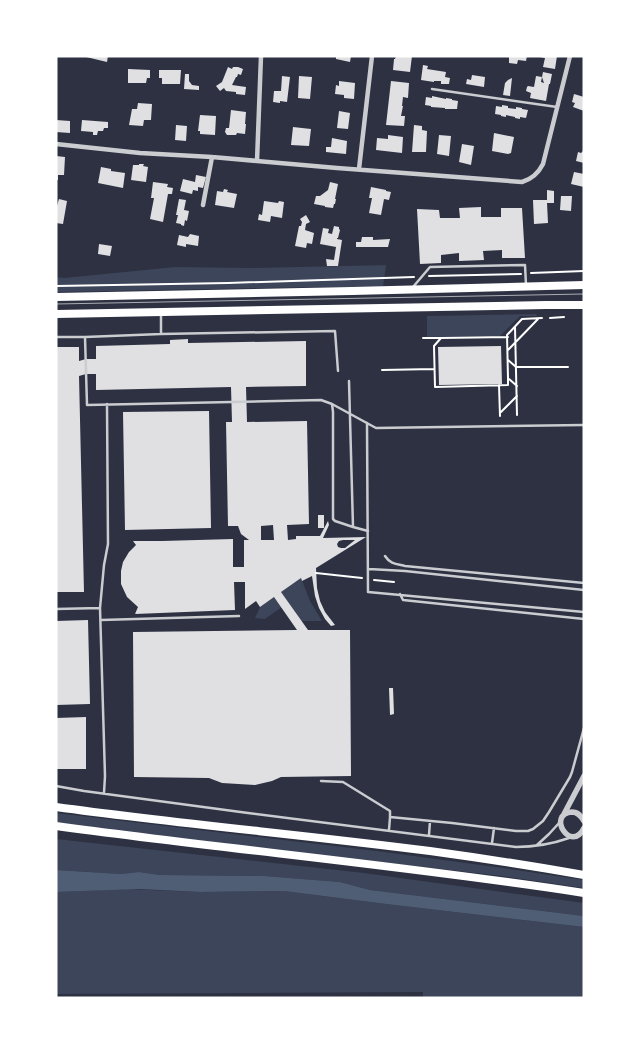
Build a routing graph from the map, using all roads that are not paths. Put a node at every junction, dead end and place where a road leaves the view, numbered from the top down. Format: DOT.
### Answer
graph roads {
  1 [pos="261,56"];
  2 [pos="372,56"];
  3 [pos="570,56"];
  4 [pos="432,89"];
  5 [pos="557,107"];
  6 [pos="56,144"];
  7 [pos="212,157"];
  8 [pos="257,161"];
  9 [pos="359,170"];
  10 [pos="204,205"];
  11 [pos="584,285"];
  12 [pos="526,287"];
  13 [pos="410,290"];
  14 [pos="56,296"];
  15 [pos="584,305"];
  16 [pos="161,312"];
  17 [pos="56,314"];
  18 [pos="161,334"];
  19 [pos="56,337"];
  20 [pos="85,337"];
  21 [pos="338,371"];
  22 [pos="349,382"];
  23 [pos="107,404"];
  24 [pos="332,404"];
  25 [pos="350,414"];
  26 [pos="367,423"];
  27 [pos="584,425"];
  28 [pos="353,527"];
  29 [pos="368,531"];
  30 [pos="385,556"];
  31 [pos="368,569"];
  32 [pos="584,583"];
  33 [pos="584,590"];
  34 [pos="400,594"];
  35 [pos="100,608"];
  36 [pos="56,609"];
  37 [pos="584,612"];
  38 [pos="239,616"];
  39 [pos="584,619"];
  40 [pos="101,620"];
  41 [pos="584,728"];
  42 [pos="584,776"];
  43 [pos="321,781"];
  44 [pos="56,786"];
  45 [pos="104,793"];
  46 [pos="56,807"];
  47 [pos="390,817"];
  48 [pos="562,818"];
  49 [pos="430,821"];
  50 [pos="584,821"];
  51 [pos="56,826"];
  52 [pos="494,828"];
  53 [pos="584,828"];
  54 [pos="389,830"];
  55 [pos="429,835"];
  56 [pos="576,836"];
  57 [pos="492,843"];
  58 [pos="536,846"];
  59 [pos="584,875"];
  60 [pos="584,893"];
  1 -- 8 [label="street"];
  2 -- 9 [label="street"];
  3 -- 5 [label="street"];
  4 -- 5 [label="lane"];
  5 -- 9 [label="street"];
  6 -- 7 [label="street"];
  7 -- 8 [label="street"];
  7 -- 10 [label="street"];
  8 -- 9 [label="street"];
  11 -- 12 [label="main road"];
  12 -- 13 [label="main road"];
  12 -- 13 [label="lane"];
  13 -- 14 [label="main road"];
  15 -- 16 [label="main road"];
  16 -- 17 [label="main road"];
  16 -- 18 [label="lane"];
  18 -- 20 [label="lane"];
  18 -- 21 [label="lane"];
  19 -- 20 [label="lane"];
  20 -- 23 [label="lane"];
  22 -- 25 [label="lane"];
  23 -- 24 [label="lane"];
  23 -- 35 [label="lane"];
  24 -- 25 [label="lane"];
  24 -- 28 [label="lane"];
  25 -- 26 [label="lane"];
  25 -- 28 [label="lane"];
  26 -- 27 [label="lane"];
  26 -- 29 [label="lane"];
  28 -- 29 [label="lane"];
  29 -- 31 [label="lane"];
  30 -- 32 [label="lane"];
  31 -- 33 [label="lane"];
  31 -- 34 [label="lane"];
  34 -- 37 [label="lane"];
  34 -- 39 [label="lane"];
  35 -- 36 [label="lane"];
  35 -- 40 [label="lane"];
  38 -- 40 [label="lane"];
  40 -- 45 [label="lane"];
  41 -- 52 [label="lane"];
  42 -- 48 [label="street"];
  43 -- 47 [label="lane"];
  44 -- 45 [label="lane"];
  45 -- 54 [label="lane"];
  46 -- 59 [label="main road"];
  47 -- 49 [label="lane"];
  47 -- 54 [label="lane"];
  48 -- 50 [label="street"];
  48 -- 56 [label="street"];
  48 -- 58 [label="lane"];
  49 -- 52 [label="lane"];
  49 -- 55 [label="lane"];
  51 -- 60 [label="main road"];
  52 -- 57 [label="lane"];
  53 -- 56 [label="street"];
  54 -- 55 [label="lane"];
  55 -- 57 [label="lane"];
  56 -- 58 [label="lane"];
  57 -- 58 [label="lane"];
}
